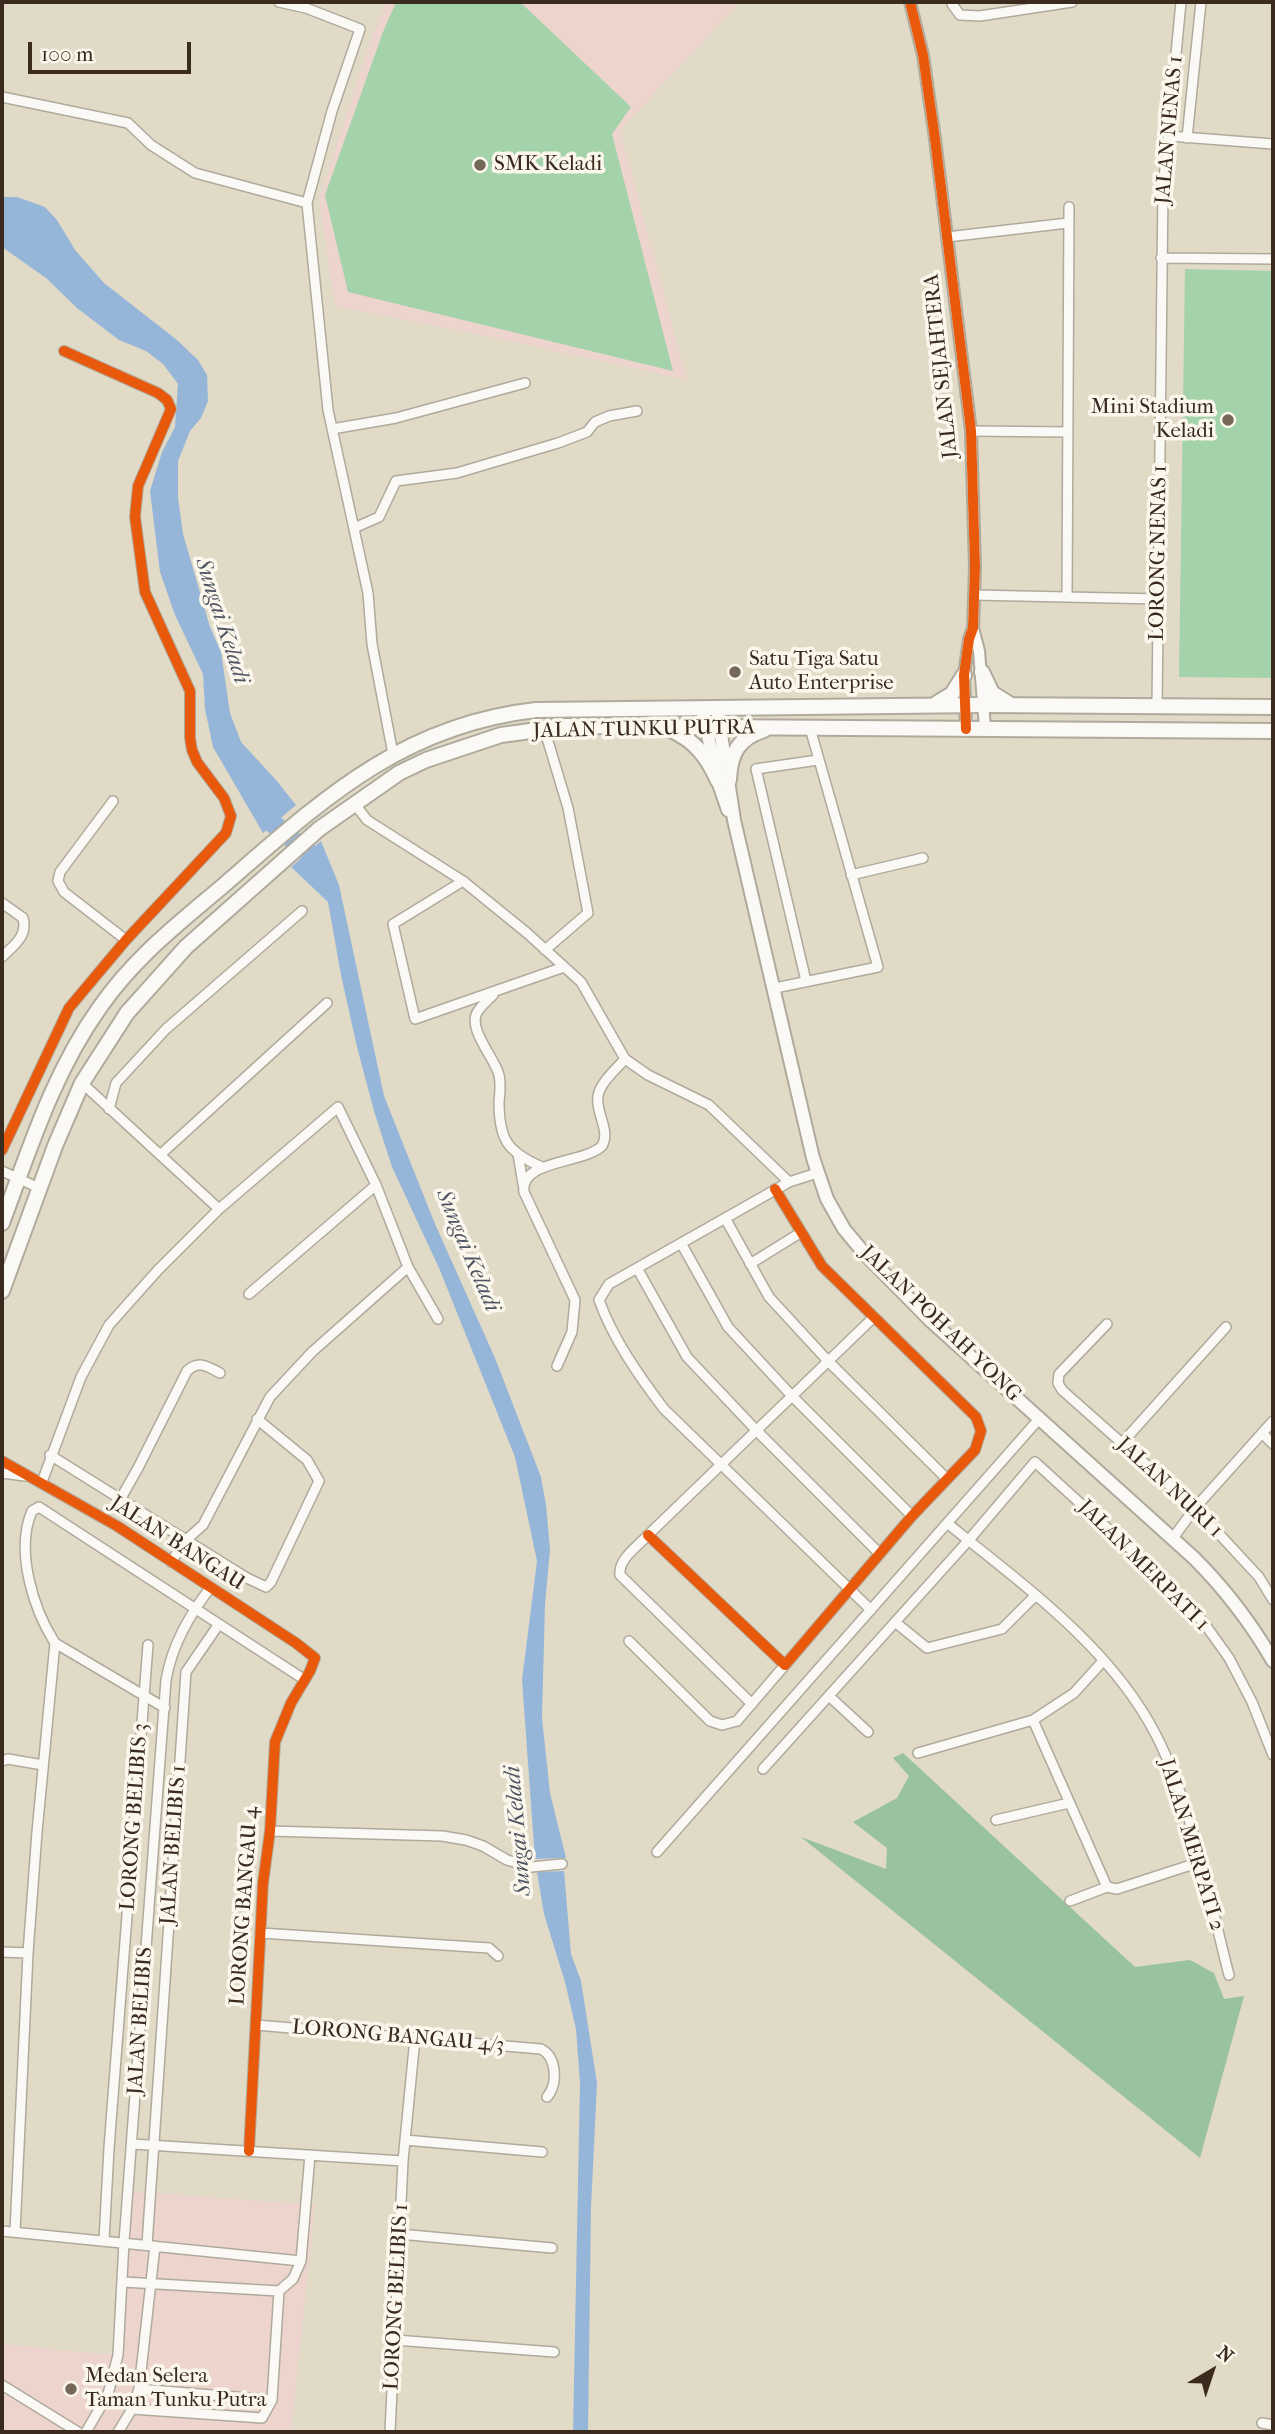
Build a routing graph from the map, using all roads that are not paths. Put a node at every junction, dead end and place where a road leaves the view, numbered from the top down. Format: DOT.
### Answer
graph roads {
  1 [pos="279,2"];
  2 [pos="910,2"];
  3 [pos="1072,2"];
  4 [pos="1181,2"];
  5 [pos="1201,2"];
  6 [pos="1053,3"];
  7 [pos="952,4"];
  8 [pos="2,97"];
  9 [pos="1170,136"];
  10 [pos="1187,138"];
  11 [pos="1273,144"];
  12 [pos="307,203"];
  13 [pos="1069,207"];
  14 [pos="1068,223"];
  15 [pos="947,237"];
  16 [pos="1161,258"];
  17 [pos="1273,259"];
  18 [pos="64,351"];
  19 [pos="525,383"];
  20 [pos="637,411"];
  21 [pos="332,429"];
  22 [pos="971,430"];
  23 [pos="1068,432"];
  24 [pos="354,528"];
  25 [pos="974,595"];
  26 [pos="1067,597"];
  27 [pos="1159,599"];
  28 [pos="973,628"];
  29 [pos="982,672"];
  30 [pos="964,675"];
  31 [pos="983,705"];
  32 [pos="1012,705"];
  33 [pos="965,706"];
  34 [pos="922,707"];
  35 [pos="1157,707"];
  36 [pos="1273,707"];
  37 [pos="709,708"];
  38 [pos="642,727"];
  39 [pos="544,728"];
  40 [pos="713,728"];
  41 [pos="768,728"];
  42 [pos="810,728"];
  43 [pos="985,728"];
  44 [pos="966,729"];
  45 [pos="1273,731"];
  46 [pos="393,754"];
  47 [pos="818,760"];
  48 [pos="723,781"];
  49 [pos="113,801"];
  50 [pos="354,803"];
  51 [pos="923,858"];
  52 [pos="851,875"];
  53 [pos="463,881"];
  54 [pos="2,903"];
  55 [pos="302,911"];
  56 [pos="126,940"];
  57 [pos="545,950"];
  58 [pos="2,957"];
  59 [pos="564,967"];
  60 [pos="806,981"];
  61 [pos="775,988"];
  62 [pos="496,992"];
  63 [pos="327,1003"];
  64 [pos="625,1059"];
  65 [pos="82,1083"];
  66 [pos="109,1109"];
  67 [pos="2,1150"];
  68 [pos="518,1154"];
  69 [pos="160,1155"];
  70 [pos="542,1167"];
  71 [pos="2,1171"];
  72 [pos="817,1173"];
  73 [pos="18,1179"];
  74 [pos="789,1182"];
  75 [pos="523,1184"];
  76 [pos="376,1185"];
  77 [pos="39,1188"];
  78 [pos="775,1189"];
  79 [pos="219,1209"];
  80 [pos="725,1218"];
  81 [pos="2,1223"];
  82 [pos="800,1233"];
  83 [pos="681,1243"];
  84 [pos="750,1264"];
  85 [pos="408,1267"];
  86 [pos="637,1268"];
  87 [pos="2,1291"];
  88 [pos="249,1294"];
  89 [pos="874,1317"];
  90 [pos="438,1319"];
  91 [pos="1107,1324"];
  92 [pos="1226,1327"];
  93 [pos="828,1361"];
  94 [pos="557,1366"];
  95 [pos="220,1373"];
  96 [pos="792,1396"];
  97 [pos="257,1419"];
  98 [pos="1039,1419"];
  99 [pos="1273,1421"];
  100 [pos="756,1430"];
  101 [pos="1262,1433"];
  102 [pos="1122,1443"];
  103 [pos="1273,1444"];
  104 [pos="50,1455"];
  105 [pos="2,1461"];
  106 [pos="721,1464"];
  107 [pos="2,1473"];
  108 [pos="27,1476"];
  109 [pos="947,1479"];
  110 [pos="41,1482"];
  111 [pos="121,1498"];
  112 [pos="1195,1508"];
  113 [pos="912,1516"];
  114 [pos="947,1523"];
  115 [pos="648,1535"];
  116 [pos="1173,1538"];
  117 [pos="186,1540"];
  118 [pos="968,1541"];
  119 [pos="880,1554"];
  120 [pos="171,1562"];
  121 [pos="210,1588"];
  122 [pos="850,1589"];
  123 [pos="1272,1593"];
  124 [pos="1035,1596"];
  125 [pos="195,1608"];
  126 [pos="871,1610"];
  127 [pos="895,1622"];
  128 [pos="219,1624"];
  129 [pos="629,1641"];
  130 [pos="55,1643"];
  131 [pos="148,1645"];
  132 [pos="1103,1661"];
  133 [pos="1273,1661"];
  134 [pos="785,1665"];
  135 [pos="308,1676"];
  136 [pos="829,1696"];
  137 [pos="144,1697"];
  138 [pos="752,1704"];
  139 [pos="165,1708"];
  140 [pos="1033,1720"];
  141 [pos="868,1731"];
  142 [pos="918,1753"];
  143 [pos="1273,1755"];
  144 [pos="2,1761"];
  145 [pos="43,1765"];
  146 [pos="763,1769"];
  147 [pos="1069,1803"];
  148 [pos="996,1820"];
  149 [pos="270,1831"];
  150 [pos="657,1852"];
  151 [pos="1200,1862"];
  152 [pos="562,1864"];
  153 [pos="1107,1887"];
  154 [pos="1070,1901"];
  155 [pos="261,1933"];
  156 [pos="2,1952"];
  157 [pos="28,1953"];
  158 [pos="498,1956"];
  159 [pos="1229,1975"];
  160 [pos="256,2025"];
  161 [pos="415,2038"];
  162 [pos="547,2097"];
  163 [pos="405,2140"];
  164 [pos="132,2144"];
  165 [pos="155,2145"];
  166 [pos="249,2151"];
  167 [pos="542,2152"];
  168 [pos="310,2155"];
  169 [pos="403,2161"];
  170 [pos="2,2231"];
  171 [pos="15,2232"];
  172 [pos="400,2234"];
  173 [pos="104,2240"];
  174 [pos="124,2242"];
  175 [pos="151,2245"];
  176 [pos="552,2248"];
  177 [pos="300,2261"];
  178 [pos="123,2282"];
  179 [pos="151,2283"];
  180 [pos="279,2291"];
  181 [pos="395,2340"];
  182 [pos="554,2352"];
  183 [pos="2,2385"];
  184 [pos="139,2389"];
  185 [pos="272,2400"];
  186 [pos="132,2409"];
  187 [pos="1262,2423"];
  188 [pos="1273,2425"];
  189 [pos="78,2432"];
  190 [pos="86,2432"];
  191 [pos="118,2432"];
  192 [pos="390,2432"];
  193 [pos="397,2432"];
  1 -- 12 [label="street"];
  2 -- 15 [label="street, JALAN SEJAHTERA"];
  3 -- 6 [label="street"];
  4 -- 9 [label="street, JALAN NENAS 1"];
  5 -- 10 [label="street, JALAN NENAS 1"];
  6 -- 7 [label="street"];
  8 -- 12 [label="street"];
  9 -- 10 [label="street"];
  9 -- 16 [label="street, JALAN NENAS 1"];
  10 -- 11 [label="street"];
  12 -- 21 [label="street"];
  13 -- 14 [label="street"];
  14 -- 15 [label="street"];
  14 -- 23 [label="street"];
  15 -- 22 [label="street, JALAN SEJAHTERA"];
  16 -- 17 [label="street"];
  16 -- 27 [label="street, LORONG NENAS 1"];
  18 -- 56 [label="street"];
  19 -- 21 [label="street"];
  20 -- 24 [label="street"];
  21 -- 24 [label="street"];
  22 -- 23 [label="street"];
  22 -- 25 [label="street, JALAN SEJAHTERA"];
  23 -- 26 [label="street"];
  24 -- 46 [label="street"];
  25 -- 26 [label="street"];
  25 -- 28 [label="street, JALAN SEJAHTERA"];
  26 -- 27 [label="street"];
  27 -- 35 [label="street, LORONG NENAS 1"];
  28 -- 29 [label="street, JALAN SEJAHTERA"];
  28 -- 30 [label="street, JALAN SEJAHTERA"];
  29 -- 31 [label="street, JALAN SEJAHTERA"];
  29 -- 32 [label="main road"];
  30 -- 33 [label="street, JALAN SEJAHTERA"];
  30 -- 34 [label="main road"];
  31 -- 32 [label="main road, JALAN TUNKU PUTRA"];
  31 -- 33 [label="main road, JALAN TUNKU PUTRA"];
  31 -- 43 [label="street, JALAN SEJAHTERA"];
  32 -- 35 [label="main road, JALAN TUNKU PUTRA"];
  33 -- 34 [label="main road, JALAN TUNKU PUTRA"];
  33 -- 44 [label="street, JALAN SEJAHTERA"];
  34 -- 37 [label="main road, JALAN TUNKU PUTRA"];
  35 -- 36 [label="main road, JALAN TUNKU PUTRA"];
  37 -- 40 [label="main road, JALAN POH AH YONG"];
  37 -- 46 [label="main road, JALAN TUNKU PUTRA"];
  38 -- 39 [label="main road, JALAN TUNKU PUTRA"];
  38 -- 40 [label="main road, JALAN TUNKU PUTRA"];
  38 -- 48 [label="main road"];
  39 -- 50 [label="main road, JALAN TUNKU PUTRA"];
  39 -- 57 [label="street"];
  40 -- 41 [label="main road, JALAN TUNKU PUTRA"];
  40 -- 48 [label="main road, JALAN POH AH YONG"];
  41 -- 42 [label="main road, JALAN TUNKU PUTRA"];
  41 -- 48 [label="main road"];
  42 -- 44 [label="main road, JALAN TUNKU PUTRA"];
  42 -- 47 [label="street"];
  43 -- 44 [label="main road, JALAN TUNKU PUTRA"];
  43 -- 45 [label="main road, JALAN TUNKU PUTRA"];
  46 -- 73 [label="main road, JALAN TUNKU PUTRA"];
  47 -- 52 [label="street"];
  47 -- 60 [label="street"];
  48 -- 61 [label="main road, JALAN POH AH YONG"];
  49 -- 56 [label="street"];
  50 -- 53 [label="street"];
  50 -- 65 [label="main road, JALAN TUNKU PUTRA"];
  51 -- 52 [label="street"];
  52 -- 60 [label="street"];
  53 -- 57 [label="street"];
  53 -- 62 [label="street"];
  54 -- 58 [label="street"];
  55 -- 66 [label="street"];
  56 -- 67 [label="street"];
  57 -- 59 [label="street"];
  59 -- 62 [label="street"];
  59 -- 64 [label="street"];
  60 -- 61 [label="street"];
  61 -- 72 [label="main road, JALAN POH AH YONG"];
  62 -- 68 [label="street"];
  63 -- 69 [label="street"];
  64 -- 70 [label="street"];
  64 -- 74 [label="street"];
  65 -- 66 [label="street"];
  65 -- 77 [label="main road, JALAN TUNKU PUTRA"];
  66 -- 69 [label="street"];
  68 -- 70 [label="street"];
  68 -- 75 [label="street"];
  69 -- 79 [label="street"];
  70 -- 75 [label="street"];
  71 -- 73 [label="street"];
  72 -- 74 [label="street"];
  72 -- 98 [label="main road, JALAN POH AH YONG"];
  73 -- 77 [label="street"];
  73 -- 81 [label="main road, JALAN TUNKU PUTRA"];
  74 -- 78 [label="street"];
  75 -- 94 [label="street"];
  76 -- 79 [label="street"];
  76 -- 85 [label="street"];
  76 -- 88 [label="street"];
  77 -- 87 [label="main road, JALAN TUNKU PUTRA"];
  78 -- 80 [label="street"];
  78 -- 82 [label="street"];
  79 -- 104 [label="street"];
  80 -- 83 [label="street"];
  80 -- 84 [label="street"];
  82 -- 84 [label="street"];
  82 -- 89 [label="street"];
  83 -- 86 [label="street"];
  83 -- 96 [label="street"];
  84 -- 93 [label="street"];
  85 -- 90 [label="street"];
  85 -- 97 [label="street"];
  86 -- 100 [label="street"];
  86 -- 106 [label="street"];
  89 -- 93 [label="street"];
  89 -- 109 [label="street"];
  91 -- 102 [label="street, JALAN NURI 1"];
  92 -- 102 [label="street"];
  93 -- 96 [label="street"];
  93 -- 109 [label="street"];
  95 -- 111 [label="street"];
  96 -- 100 [label="street"];
  96 -- 113 [label="street"];
  97 -- 117 [label="street"];
  97 -- 117 [label="street"];
  98 -- 114 [label="street"];
  98 -- 116 [label="main road, JALAN POH AH YONG"];
  99 -- 101 [label="street"];
  100 -- 106 [label="street"];
  100 -- 119 [label="street"];
  101 -- 103 [label="street"];
  101 -- 112 [label="street"];
  102 -- 112 [label="street, JALAN NURI 1"];
  104 -- 110 [label="street"];
  104 -- 111 [label="street"];
  105 -- 108 [label="street, JALAN BANGAU"];
  106 -- 115 [label="street"];
  106 -- 122 [label="street"];
  107 -- 108 [label="street"];
  108 -- 110 [label="street, JALAN BANGAU"];
  109 -- 113 [label="street"];
  110 -- 120 [label="street, JALAN BANGAU"];
  111 -- 117 [label="street"];
  112 -- 116 [label="street"];
  112 -- 123 [label="street, JALAN NURI 1"];
  113 -- 119 [label="street"];
  114 -- 118 [label="street, JALAN MERPATI 2"];
  114 -- 126 [label="street"];
  115 -- 134 [label="street"];
  115 -- 138 [label="street"];
  116 -- 133 [label="main road, JALAN POH AH YONG"];
  117 -- 120 [label="street"];
  118 -- 124 [label="street, JALAN MERPATI 2"];
  118 -- 127 [label="street"];
  118 -- 143 [label="street, JALAN MERPATI 1"];
  119 -- 122 [label="street"];
  120 -- 121 [label="street, JALAN BANGAU"];
  121 -- 125 [label="street, JALAN BELIBIS"];
  121 -- 135 [label="street, JALAN BANGAU"];
  122 -- 126 [label="street"];
  122 -- 134 [label="street"];
  124 -- 127 [label="street"];
  124 -- 132 [label="street, JALAN MERPATI 2"];
  125 -- 128 [label="street"];
  125 -- 130 [label="street"];
  125 -- 139 [label="street, JALAN BELIBIS"];
  126 -- 150 [label="street"];
  127 -- 136 [label="street"];
  128 -- 135 [label="street"];
  128 -- 165 [label="street, JALAN BELIBIS 1"];
  129 -- 138 [label="street"];
  130 -- 137 [label="street"];
  130 -- 145 [label="street"];
  131 -- 137 [label="street, LORONG BELIBIS 3"];
  132 -- 140 [label="street"];
  132 -- 151 [label="street, JALAN MERPATI 2"];
  134 -- 138 [label="street"];
  135 -- 149 [label="street, LORONG BANGAU 4"];
  136 -- 141 [label="street"];
  136 -- 146 [label="street"];
  137 -- 139 [label="street"];
  137 -- 173 [label="street, LORONG BELIBIS 3"];
  139 -- 164 [label="street, JALAN BELIBIS"];
  140 -- 142 [label="street"];
  140 -- 147 [label="street"];
  144 -- 145 [label="street"];
  145 -- 157 [label="street"];
  147 -- 148 [label="street"];
  147 -- 153 [label="street"];
  149 -- 152 [label="street"];
  149 -- 155 [label="street, LORONG BANGAU 4"];
  151 -- 153 [label="street"];
  151 -- 159 [label="street, JALAN MERPATI 2"];
  153 -- 154 [label="street"];
  155 -- 158 [label="street"];
  155 -- 160 [label="street, LORONG BANGAU 4"];
  156 -- 157 [label="street"];
  157 -- 171 [label="street"];
  160 -- 161 [label="street, LORONG BANGAU 4/3"];
  160 -- 166 [label="street, LORONG BANGAU 4"];
  161 -- 162 [label="street, LORONG BANGAU 4/3"];
  161 -- 163 [label="street, LORONG BELIBIS 1"];
  163 -- 167 [label="street"];
  163 -- 169 [label="street, LORONG BELIBIS 1"];
  164 -- 165 [label="street"];
  164 -- 174 [label="street, JALAN BELIBIS"];
  165 -- 166 [label="street"];
  165 -- 175 [label="street, JALAN BELIBIS 1"];
  166 -- 168 [label="street"];
  168 -- 169 [label="street"];
  168 -- 177 [label="street"];
  169 -- 172 [label="street, LORONG BELIBIS 1"];
  170 -- 171 [label="street"];
  171 -- 173 [label="street"];
  172 -- 176 [label="street"];
  172 -- 181 [label="street, LORONG BELIBIS 1"];
  173 -- 174 [label="street"];
  174 -- 175 [label="street"];
  174 -- 178 [label="street, JALAN BELIBIS"];
  175 -- 177 [label="street"];
  175 -- 179 [label="street, JALAN BELIBIS 1"];
  177 -- 180 [label="street"];
  178 -- 179 [label="street"];
  178 -- 190 [label="street, JALAN BELIBIS"];
  179 -- 180 [label="street"];
  179 -- 184 [label="street, JALAN BELIBIS 1"];
  180 -- 185 [label="street"];
  181 -- 182 [label="street"];
  181 -- 192 [label="street, LORONG BELIBIS 1"];
  183 -- 189 [label="street"];
  184 -- 185 [label="street"];
  184 -- 186 [label="street, JALAN BELIBIS 1"];
  185 -- 186 [label="street"];
  186 -- 191 [label="street, JALAN BELIBIS 1"];
  187 -- 188 [label="street"];
  192 -- 193 [label="street"];
}
